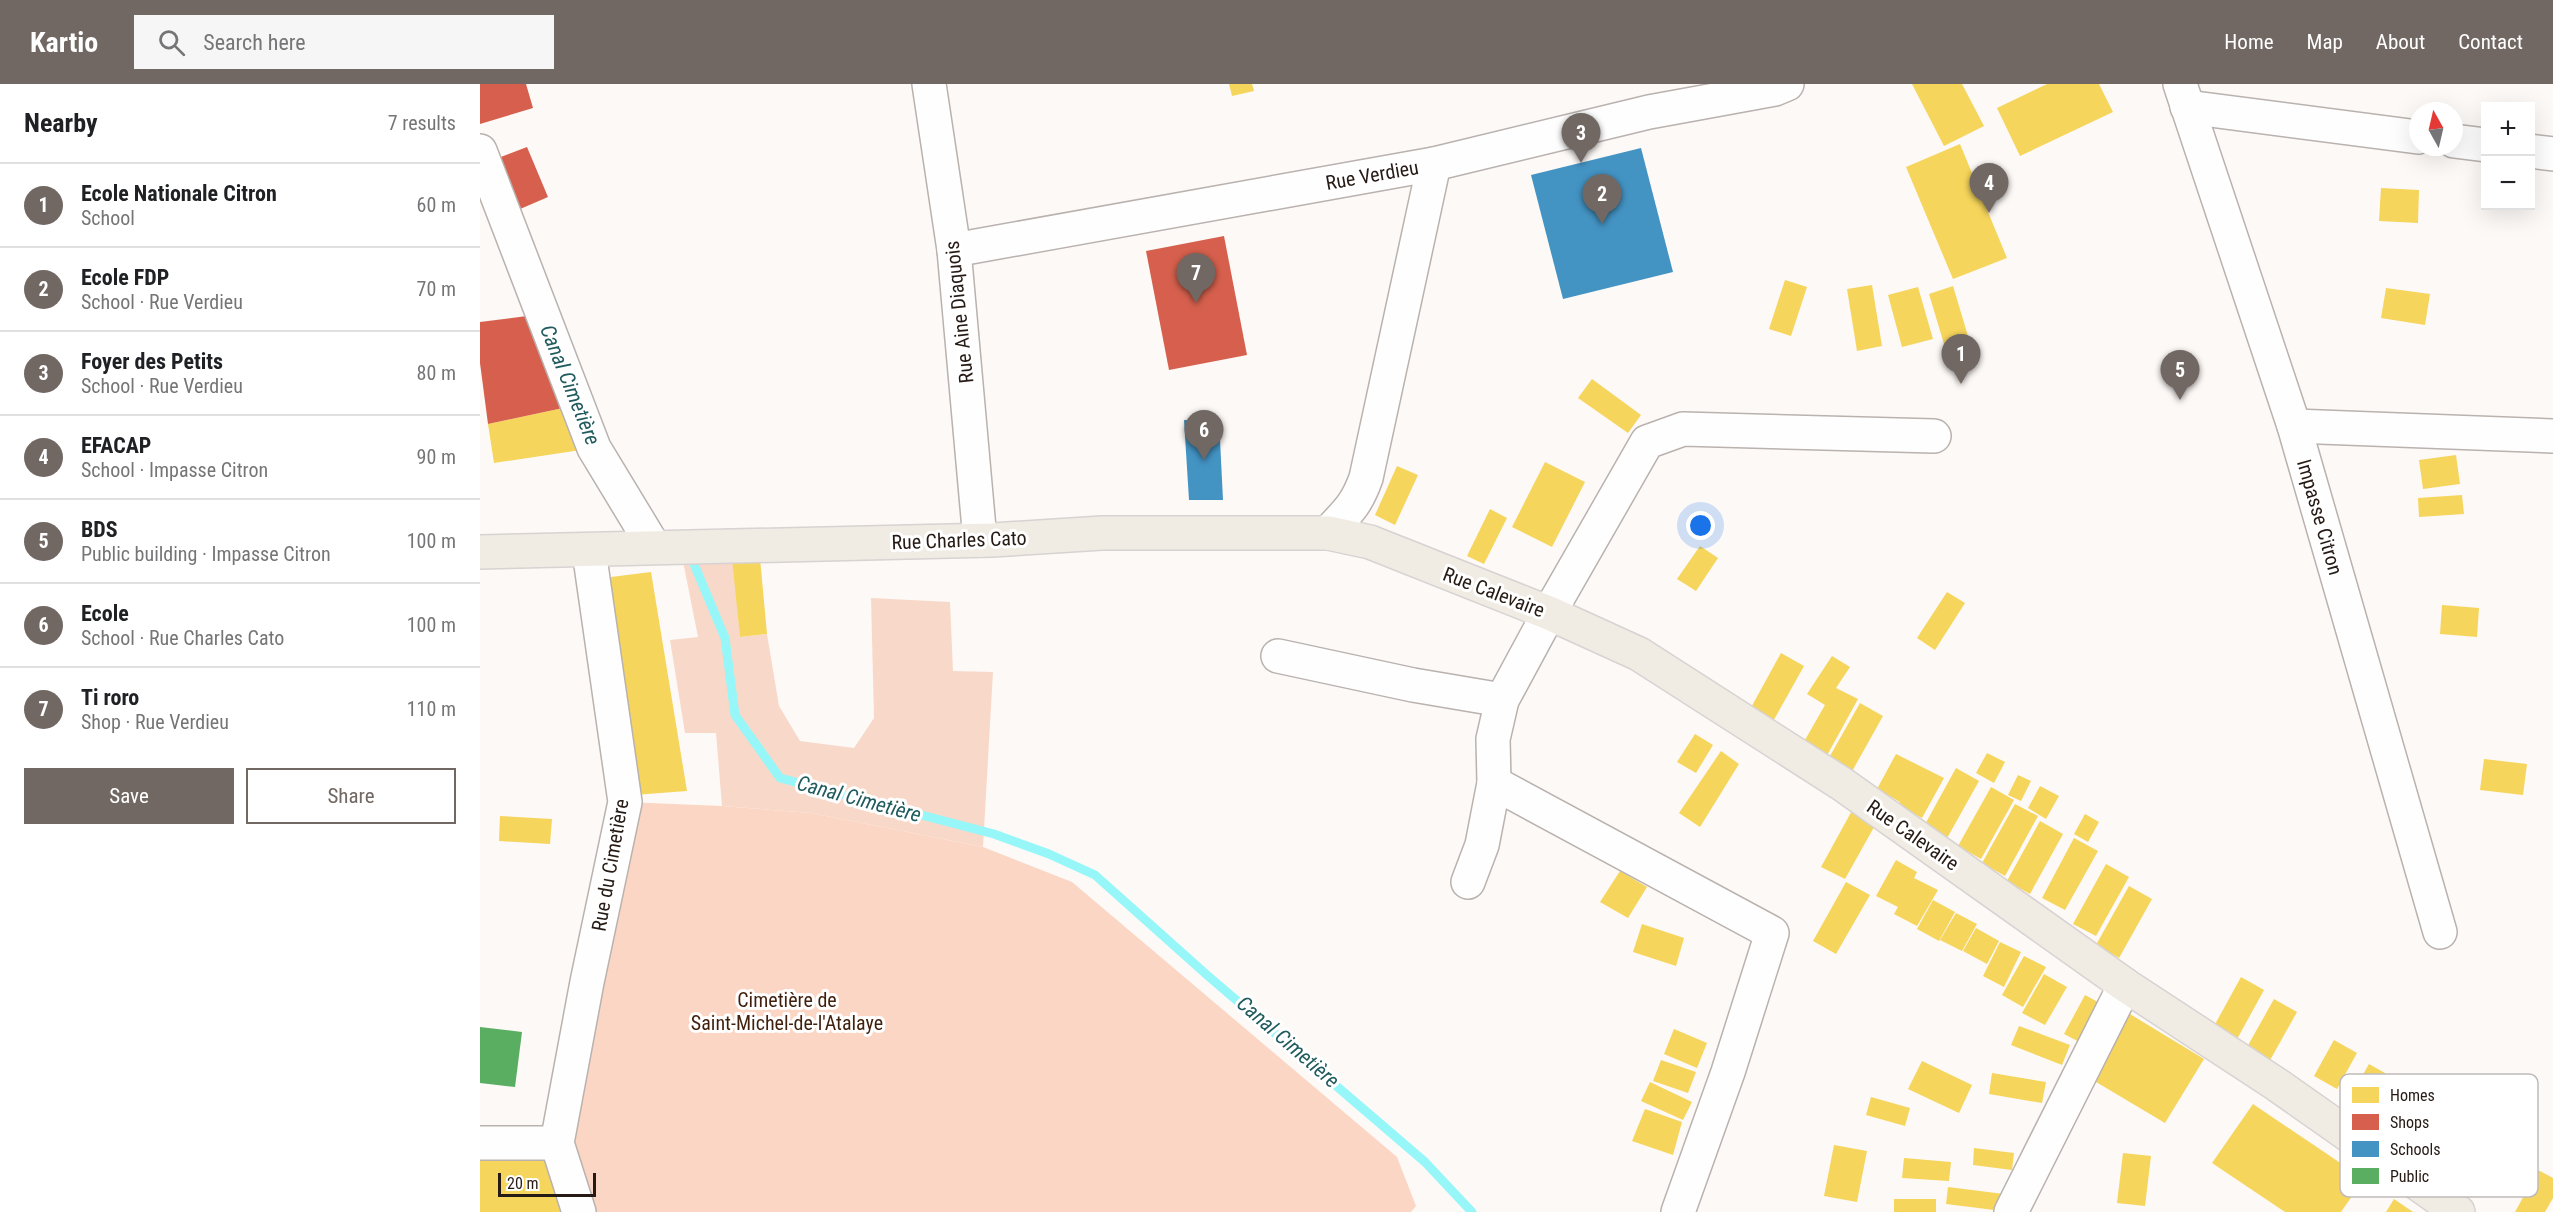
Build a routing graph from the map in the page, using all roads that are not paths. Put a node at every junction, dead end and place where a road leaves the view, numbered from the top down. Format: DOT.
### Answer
graph roads {
  1 [pos="929,84"];
  2 [pos="1787,84"];
  3 [pos="2183,96"];
  4 [pos="2409,135"];
  5 [pos="2463,142"];
  6 [pos="2481,144"];
  7 [pos="480,152"];
  8 [pos="2535,152"];
  9 [pos="2553,154"];
  10 [pos="1434,164"];
  11 [pos="954,250"];
  12 [pos="2294,426"];
  13 [pos="1934,436"];
  14 [pos="2553,436"];
  15 [pos="1366,478"];
  16 [pos="1328,533"];
  17 [pos="980,540"];
  18 [pos="654,548"];
  19 [pos="589,550"];
  20 [pos="480,552"];
  21 [pos="1394,552"];
  22 [pos="1549,613"];
  23 [pos="1278,656"];
  24 [pos="1502,700"];
  25 [pos="1494,783"];
  26 [pos="1468,882"];
  27 [pos="2440,932"];
  28 [pos="2125,985"];
  29 [pos="2340,1129"];
  30 [pos="480,1143"];
  31 [pos="557,1143"];
  32 [pos="2437,1197"];
  33 [pos="579,1212"];
  34 [pos="1678,1212"];
  35 [pos="2011,1212"];
  36 [pos="2458,1212"];
  1 -- 11 [label="street, Rue Aine Diaquois"];
  2 -- 10 [label="street, Rue Verdieu"];
  3 -- 4 [label="street"];
  3 -- 12 [label="street, Impasse Citron"];
  5 -- 6 [label="street"];
  7 -- 18 [label="street"];
  8 -- 9 [label="street"];
  10 -- 11 [label="street, Rue Verdieu"];
  10 -- 15 [label="street"];
  11 -- 17 [label="street, Rue Aine Diaquois"];
  12 -- 14 [label="street"];
  12 -- 27 [label="street, Impasse Citron"];
  13 -- 22 [label="street"];
  15 -- 16 [label="street"];
  15 -- 21 [label="street"];
  16 -- 17 [label="main road, Rue Charles Cato"];
  16 -- 21 [label="main road, Rue Calevaire"];
  17 -- 18 [label="main road, Rue Charles Cato"];
  18 -- 19 [label="main road, Rue Charles Cato"];
  19 -- 20 [label="main road, Rue Charles Cato"];
  19 -- 31 [label="street, Rue du Cimetière"];
  21 -- 22 [label="main road, Rue Calevaire"];
  22 -- 24 [label="street"];
  22 -- 28 [label="main road, Rue Calevaire"];
  23 -- 24 [label="street"];
  24 -- 25 [label="street"];
  25 -- 26 [label="street"];
  25 -- 34 [label="street"];
  28 -- 29 [label="main road, Rue Calevaire"];
  28 -- 35 [label="street"];
  30 -- 31 [label="street"];
  31 -- 33 [label="street"];
  32 -- 36 [label="main road, Rue Calevaire"];
}
